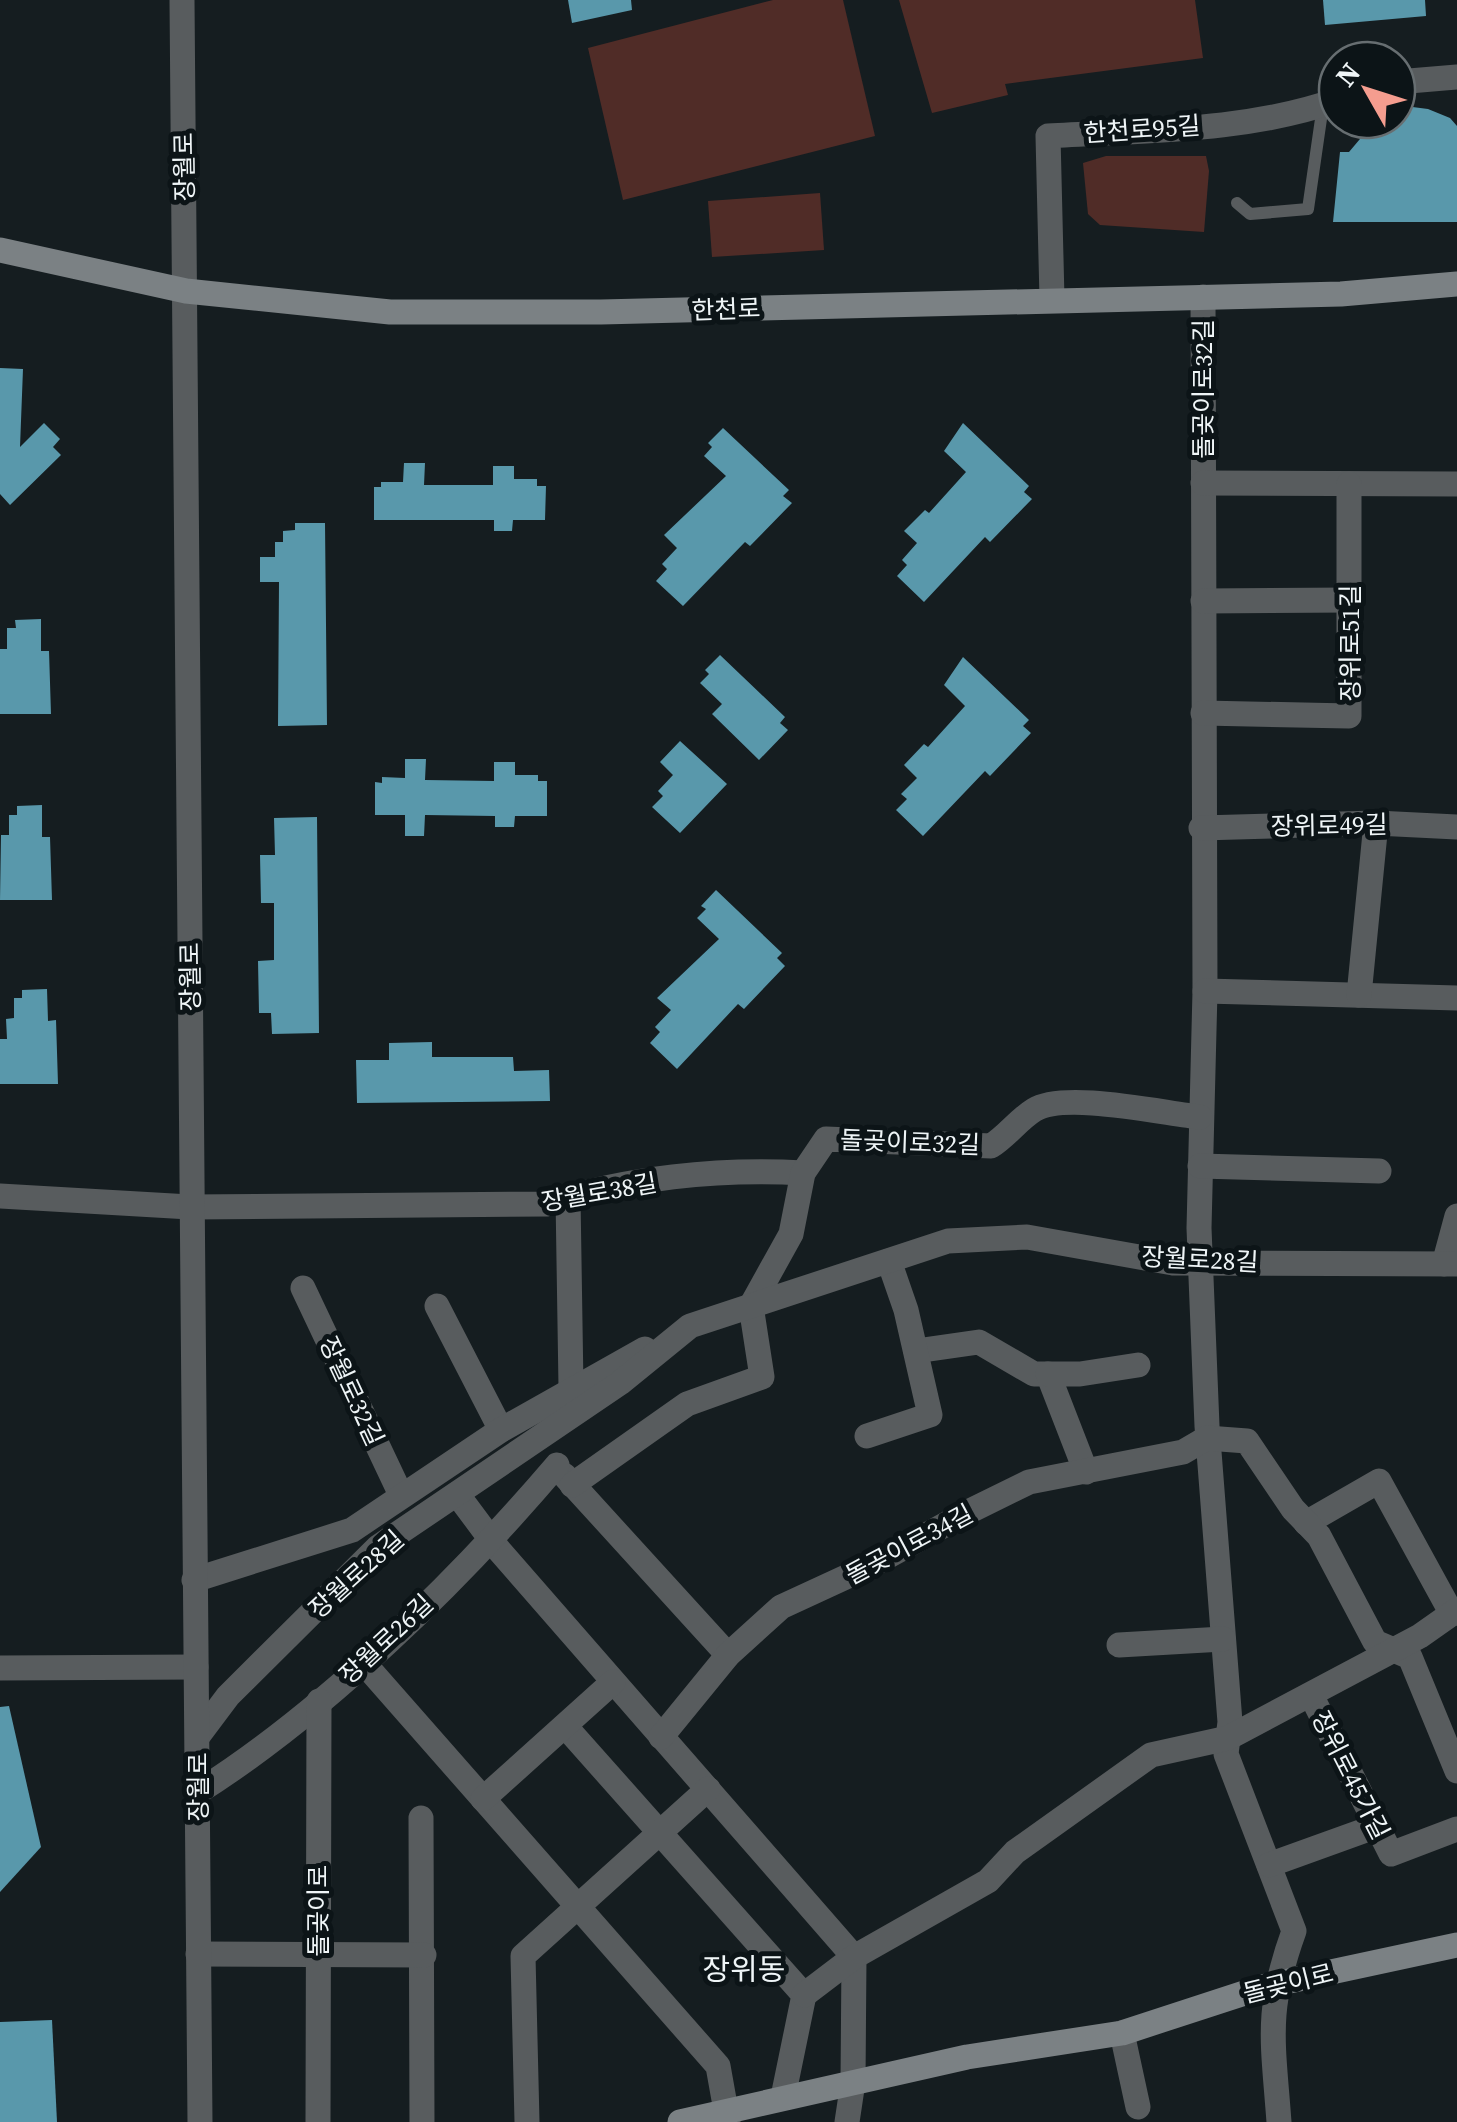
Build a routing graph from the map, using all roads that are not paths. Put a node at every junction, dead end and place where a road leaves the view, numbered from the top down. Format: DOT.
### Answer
graph roads {
  1 [pos="182,0"];
  2 [pos="1457,77"];
  3 [pos="1417,80"];
  4 [pos="1317,105"];
  5 [pos="1322,140"];
  6 [pos="1237,204"];
  7 [pos="0,250"];
  8 [pos="1457,284"];
  9 [pos="186,291"];
  10 [pos="1203,297"];
  11 [pos="1052,299"];
  12 [pos="1453,481"];
  13 [pos="1204,484"];
  14 [pos="1349,484"];
  15 [pos="1350,600"];
  16 [pos="1203,601"];
  17 [pos="1203,713"];
  18 [pos="1376,823"];
  19 [pos="1457,827"];
  20 [pos="1201,828"];
  21 [pos="1204,991"];
  22 [pos="1359,995"];
  23 [pos="1457,998"];
  24 [pos="1200,1117"];
  25 [pos="1200,1166"];
  26 [pos="1378,1171"];
  27 [pos="803,1173"];
  28 [pos="0,1196"];
  29 [pos="568,1197"];
  30 [pos="190,1206"];
  31 [pos="1457,1216"];
  32 [pos="888,1261"];
  33 [pos="1202,1263"];
  34 [pos="1450,1264"];
  35 [pos="302,1288"];
  36 [pos="437,1306"];
  37 [pos="752,1306"];
  38 [pos="690,1326"];
  39 [pos="916,1351"];
  40 [pos="1138,1365"];
  41 [pos="1048,1374"];
  42 [pos="570,1387"];
  43 [pos="501,1430"];
  44 [pos="868,1436"];
  45 [pos="1208,1438"];
  46 [pos="537,1439"];
  47 [pos="1086,1472"];
  48 [pos="564,1475"];
  49 [pos="457,1494"];
  50 [pos="401,1495"];
  51 [pos="1306,1522"];
  52 [pos="492,1540"];
  53 [pos="194,1580"];
  54 [pos="1454,1612"];
  55 [pos="1223,1640"];
  56 [pos="1119,1645"];
  57 [pos="1394,1650"];
  58 [pos="728,1655"];
  59 [pos="362,1662"];
  60 [pos="196,1667"];
  61 [pos="0,1668"];
  62 [pos="613,1682"];
  63 [pos="1311,1695"];
  64 [pos="319,1701"];
  65 [pos="564,1726"];
  66 [pos="198,1736"];
  67 [pos="661,1737"];
  68 [pos="1228,1738"];
  69 [pos="1457,1771"];
  70 [pos="708,1789"];
  71 [pos="198,1792"];
  72 [pos="483,1800"];
  73 [pos="421,1818"];
  74 [pos="1377,1826"];
  75 [pos="1457,1829"];
  76 [pos="661,1832"];
  77 [pos="1269,1866"];
  78 [pos="578,1908"];
  79 [pos="1457,1945"];
  80 [pos="198,1954"];
  81 [pos="424,1955"];
  82 [pos="318,1957"];
  83 [pos="854,1957"];
  84 [pos="1274,1984"];
  85 [pos="804,1994"];
  86 [pos="1122,2033"];
  87 [pos="853,2082"];
  88 [pos="783,2096"];
  89 [pos="1138,2107"];
  90 [pos="728,2116"];
  91 [pos="200,2122"];
  92 [pos="318,2122"];
  93 [pos="422,2122"];
  94 [pos="527,2122"];
  95 [pos="680,2122"];
  96 [pos="847,2122"];
  97 [pos="1278,2122"];
  1 -- 9 [label="street, 장월로"];
  2 -- 3 [label="street"];
  4 -- 11 [label="street, 한천로95길"];
  5 -- 6 [label="lane"];
  7 -- 9 [label="main road, 한천로"];
  8 -- 10 [label="main road, 한천로"];
  9 -- 11 [label="main road, 한천로"];
  9 -- 30 [label="street, 장월로"];
  10 -- 11 [label="main road, 한천로"];
  10 -- 13 [label="street, 돌곶이로32길"];
  12 -- 14 [label="street"];
  13 -- 14 [label="street"];
  13 -- 16 [label="street, 돌곶이로32길"];
  14 -- 15 [label="street, 장위로51길"];
  15 -- 16 [label="street"];
  15 -- 17 [label="street, 장위로51길"];
  16 -- 17 [label="street, 돌곶이로32길"];
  17 -- 20 [label="street, 돌곶이로32길"];
  18 -- 19 [label="street, 장위로49길"];
  18 -- 20 [label="street, 장위로49길"];
  18 -- 22 [label="street"];
  20 -- 21 [label="street, 돌곶이로32길"];
  21 -- 22 [label="street"];
  21 -- 24 [label="street, 돌곶이로32길"];
  22 -- 23 [label="street"];
  24 -- 25 [label="street, 돌곶이로32길"];
  24 -- 27 [label="street, 돌곶이로32길"];
  25 -- 26 [label="street"];
  25 -- 33 [label="street, 돌곶이로32길"];
  27 -- 29 [label="street, 장월로38길"];
  27 -- 37 [label="street"];
  28 -- 30 [label="street, 장월로38길"];
  29 -- 30 [label="street, 장월로38길"];
  29 -- 42 [label="street"];
  30 -- 53 [label="street, 장월로"];
  31 -- 34 [label="street"];
  32 -- 33 [label="street, 장월로28길"];
  32 -- 37 [label="street, 장월로28길"];
  32 -- 39 [label="street"];
  33 -- 34 [label="street, 장월로28길"];
  33 -- 45 [label="street, 돌곶이로32길"];
  35 -- 50 [label="street, 장월로32길"];
  36 -- 43 [label="street"];
  37 -- 38 [label="street, 장월로28길"];
  37 -- 48 [label="street, 장월로26길"];
  38 -- 42 [label="street"];
  38 -- 46 [label="street, 장월로28길"];
  39 -- 41 [label="street"];
  39 -- 44 [label="street"];
  40 -- 41 [label="street"];
  41 -- 47 [label="street"];
  42 -- 43 [label="street"];
  43 -- 50 [label="street"];
  45 -- 47 [label="street, 돌곶이로34길"];
  45 -- 51 [label="street"];
  45 -- 55 [label="street, 돌곶이로32길"];
  46 -- 48 [label="street"];
  46 -- 49 [label="street, 장월로28길"];
  47 -- 58 [label="street, 돌곶이로34길"];
  48 -- 52 [label="street, 장월로26길"];
  48 -- 58 [label="street"];
  49 -- 52 [label="street"];
  49 -- 66 [label="street, 장월로28길"];
  50 -- 53 [label="street"];
  51 -- 54 [label="street, 장위로45가길"];
  51 -- 57 [label="street"];
  52 -- 59 [label="street, 장월로26길"];
  52 -- 62 [label="street"];
  53 -- 60 [label="street, 장월로"];
  54 -- 57 [label="street, 장위로45가길"];
  55 -- 56 [label="street"];
  55 -- 68 [label="street, 돌곶이로32길"];
  57 -- 63 [label="street, 장위로45가길"];
  57 -- 69 [label="street"];
  58 -- 67 [label="street, 돌곶이로34길"];
  59 -- 64 [label="street, 장월로26길"];
  59 -- 72 [label="street"];
  60 -- 61 [label="street"];
  60 -- 66 [label="street, 장월로"];
  62 -- 65 [label="street"];
  62 -- 67 [label="street"];
  63 -- 68 [label="street, 장위로45가길"];
  63 -- 74 [label="street, 장위로45가길"];
  64 -- 71 [label="street, 장월로26길"];
  64 -- 82 [label="street, 돌곶이로"];
  65 -- 72 [label="street"];
  65 -- 76 [label="street"];
  66 -- 71 [label="street, 장월로"];
  67 -- 70 [label="street"];
  68 -- 77 [label="street, 돌곶이로32길"];
  68 -- 83 [label="street"];
  70 -- 76 [label="street"];
  70 -- 83 [label="street"];
  71 -- 80 [label="street, 장월로"];
  72 -- 78 [label="street"];
  73 -- 81 [label="street"];
  74 -- 75 [label="street, 장위로45가길"];
  74 -- 77 [label="street"];
  76 -- 78 [label="street"];
  76 -- 85 [label="street"];
  77 -- 84 [label="street, 돌곶이로32길"];
  78 -- 90 [label="street"];
  78 -- 94 [label="street"];
  79 -- 84 [label="main road, 돌곶이로"];
  80 -- 82 [label="street"];
  80 -- 91 [label="street, 장월로"];
  81 -- 82 [label="street"];
  81 -- 93 [label="street"];
  82 -- 92 [label="street, 돌곶이로"];
  83 -- 85 [label="street"];
  83 -- 87 [label="street"];
  84 -- 86 [label="main road, 돌곶이로"];
  84 -- 97 [label="street, 돌곶이로32길"];
  85 -- 88 [label="street"];
  86 -- 87 [label="main road, 돌곶이로"];
  86 -- 89 [label="street"];
  87 -- 88 [label="main road, 돌곶이로"];
  87 -- 96 [label="street"];
  88 -- 90 [label="main road, 돌곶이로"];
  90 -- 95 [label="main road, 돌곶이로"];
}
